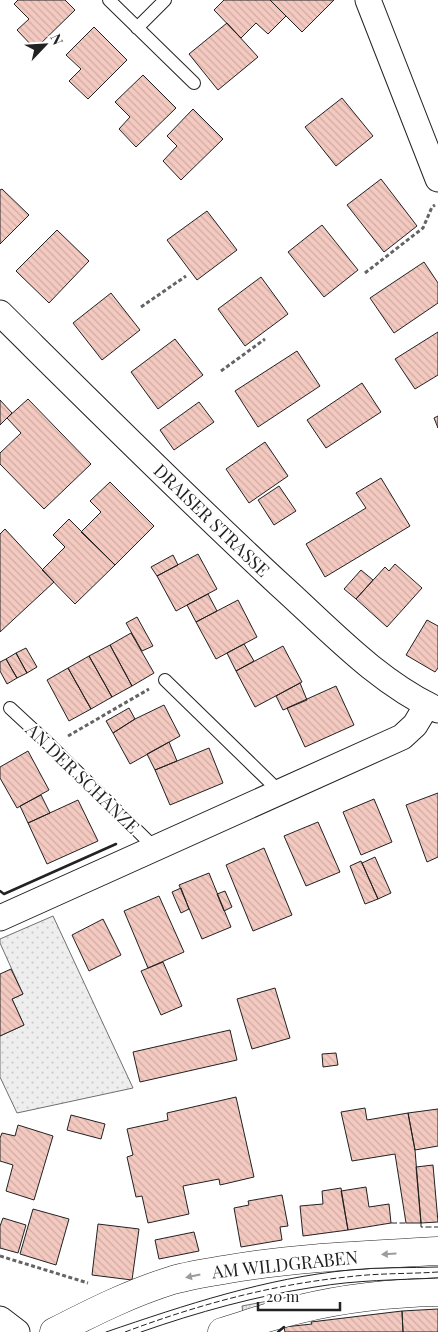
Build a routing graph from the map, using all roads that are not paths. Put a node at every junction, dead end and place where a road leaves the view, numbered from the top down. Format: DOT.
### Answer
graph roads {
  1 [pos="109,0"];
  2 [pos="165,0"];
  3 [pos="368,0"];
  4 [pos="137,28"];
  5 [pos="194,83"];
  6 [pos="438,179"];
  7 [pos="0,313"];
  8 [pos="165,680"];
  9 [pos="432,707"];
  10 [pos="10,708"];
  11 [pos="280,792"];
  12 [pos="155,848"];
  13 [pos="2,915"];
  14 [pos="438,1251"];
  15 [pos="438,1292"];
  16 [pos="0,1319"];
  17 [pos="17,1332"];
  18 [pos="54,1332"];
  19 [pos="222,1332"];
  1 -- 4 [label="lane"];
  2 -- 4 [label="lane"];
  3 -- 6 [label="street"];
  4 -- 5 [label="lane"];
  7 -- 9 [label="street, DRAISER STRASSE"];
  8 -- 11 [label="lane"];
  9 -- 11 [label="street, AN DER SCHANZE"];
  10 -- 12 [label="lane, AN DER SCHANZE"];
  11 -- 12 [label="street, AN DER SCHANZE"];
  12 -- 13 [label="street, AN DER SCHANZE"];
  14 -- 18 [label="street, AM WILDGRABEN, one-way"];
  15 -- 19 [label="street"];
  16 -- 17 [label="street"];
}
